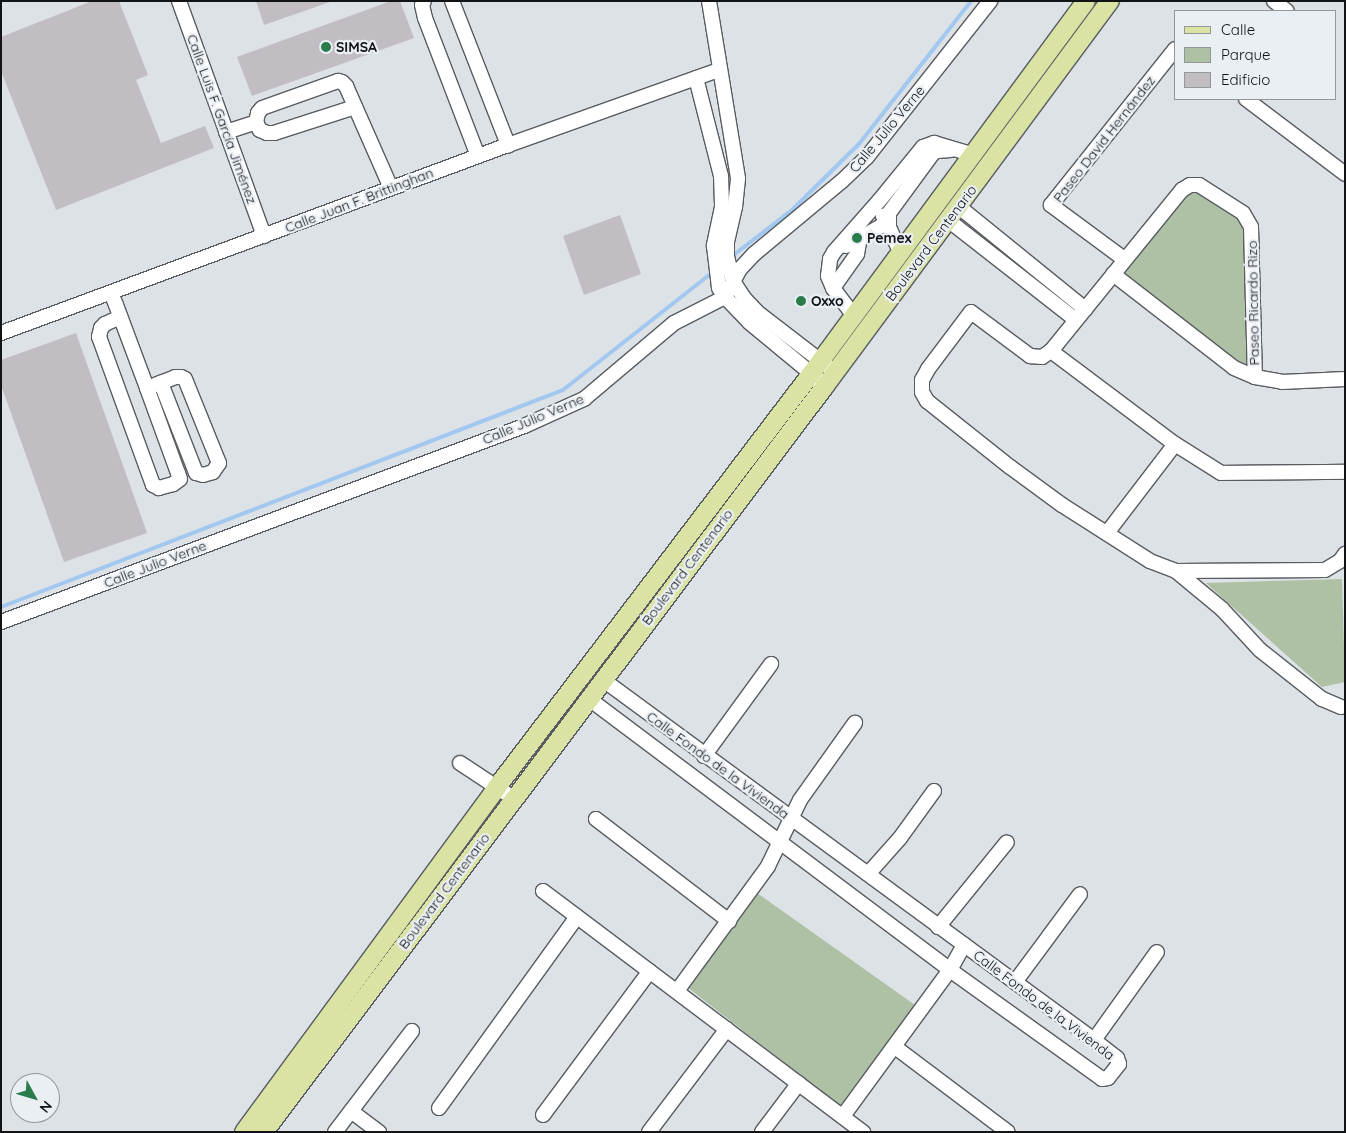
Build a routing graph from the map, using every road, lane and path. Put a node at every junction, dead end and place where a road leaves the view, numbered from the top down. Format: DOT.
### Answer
graph roads {
  1 [pos="179,1"];
  2 [pos="424,1"];
  3 [pos="452,1"];
  4 [pos="709,1"];
  5 [pos="990,1"];
  6 [pos="1110,1"];
  7 [pos="1274,1"];
  8 [pos="1081,8"];
  9 [pos="1286,10"];
  10 [pos="1174,50"];
  11 [pos="719,70"];
  12 [pos="696,78"];
  13 [pos="1044,90"];
  14 [pos="1247,100"];
  15 [pos="355,107"];
  16 [pos="256,122"];
  17 [pos="997,123"];
  18 [pos="226,132"];
  19 [pos="508,145"];
  20 [pos="954,149"];
  21 [pos="974,155"];
  22 [pos="478,156"];
  23 [pos="1345,174"];
  24 [pos="391,188"];
  25 [pos="880,201"];
  26 [pos="953,213"];
  27 [pos="888,222"];
  28 [pos="264,236"];
  29 [pos="860,237"];
  30 [pos="834,252"];
  31 [pos="901,254"];
  32 [pos="1124,259"];
  33 [pos="1113,274"];
  34 [pos="731,276"];
  35 [pos="833,288"];
  36 [pos="111,293"];
  37 [pos="724,297"];
  38 [pos="1085,309"];
  39 [pos="854,316"];
  40 [pos="120,317"];
  41 [pos="1076,320"];
  42 [pos="1,333"];
  43 [pos="1050,351"];
  44 [pos="816,368"];
  45 [pos="1255,377"];
  46 [pos="830,379"];
  47 [pos="1345,380"];
  48 [pos="161,383"];
  49 [pos="147,388"];
  50 [pos="1175,444"];
  51 [pos="1345,472"];
  52 [pos="1106,533"];
  53 [pos="1345,554"];
  54 [pos="662,569"];
  55 [pos="1176,571"];
  56 [pos="678,580"];
  57 [pos="628,614"];
  58 [pos="1,622"];
  59 [pos="771,664"];
  60 [pos="602,679"];
  61 [pos="588,698"];
  62 [pos="1341,707"];
  63 [pos="855,723"];
  64 [pos="704,756"];
  65 [pos="460,763"];
  66 [pos="497,787"];
  67 [pos="934,791"];
  68 [pos="513,798"];
  69 [pos="596,819"];
  70 [pos="791,819"];
  71 [pos="780,842"];
  72 [pos="1007,842"];
  73 [pos="868,874"];
  74 [pos="543,891"];
  75 [pos="1080,894"];
  76 [pos="577,917"];
  77 [pos="729,921"];
  78 [pos="938,927"];
  79 [pos="964,945"];
  80 [pos="1156,952"];
  81 [pos="379,963"];
  82 [pos="950,970"];
  83 [pos="650,971"];
  84 [pos="1014,982"];
  85 [pos="677,991"];
  86 [pos="728,1029"];
  87 [pos="412,1031"];
  88 [pos="1094,1040"];
  89 [pos="895,1047"];
  90 [pos="799,1083"];
  91 [pos="439,1108"];
  92 [pos="352,1110"];
  93 [pos="544,1114"];
  94 [pos="843,1116"];
  95 [pos="244,1132"];
  96 [pos="264,1132"];
  97 [pos="335,1132"];
  98 [pos="379,1132"];
  99 [pos="650,1132"];
  100 [pos="762,1132"];
  101 [pos="863,1132"];
  102 [pos="1008,1132"];
  1 -- 18 [label="street, Calle Luis F. García Jiménez"];
  2 -- 22 [label="street"];
  3 -- 19 [label="street"];
  4 -- 11 [label="street"];
  5 -- 34 [label="street, Calle Julio Verne"];
  6 -- 13 [label="main road, Boulevard Centenario"];
  7 -- 9 [label="street"];
  8 -- 13 [label="main road"];
  8 -- 17 [label="main road, Boulevard Centenario"];
  10 -- 32 [label="street, Paseo David Hernández"];
  11 -- 12 [label="street, Calle Juan F. Brittinghan"];
  11 -- 34 [label="street"];
  12 -- 19 [label="street, Calle Juan F. Brittinghan"];
  12 -- 37 [label="street"];
  13 -- 26 [label="main road, Boulevard Centenario"];
  14 -- 23 [label="street"];
  15 -- 16 [label="street"];
  15 -- 16 [label="street"];
  15 -- 24 [label="street"];
  16 -- 18 [label="street"];
  17 -- 21 [label="main road, Boulevard Centenario"];
  17 -- 26 [label="main road"];
  18 -- 28 [label="street, Calle Luis F. García Jiménez"];
  19 -- 22 [label="street, Calle Juan F. Brittinghan"];
  20 -- 21 [label="street"];
  20 -- 25 [label="street"];
  20 -- 27 [label="street"];
  21 -- 31 [label="main road, Boulevard Centenario"];
  22 -- 24 [label="street, Calle Juan F. Brittinghan"];
  24 -- 28 [label="street, Calle Juan F. Brittinghan"];
  25 -- 27 [label="street"];
  25 -- 30 [label="street"];
  26 -- 38 [label="street"];
  26 -- 41 [label="street"];
  26 -- 46 [label="main road, Boulevard Centenario"];
  27 -- 29 [label="street"];
  27 -- 31 [label="street"];
  28 -- 36 [label="street, Calle Juan F. Brittinghan"];
  29 -- 30 [label="street"];
  29 -- 35 [label="street"];
  30 -- 35 [label="street"];
  31 -- 39 [label="main road, Boulevard Centenario"];
  32 -- 33 [label="street"];
  32 -- 45 [label="street, Paseo Ricardo Rizo"];
  33 -- 38 [label="street"];
  33 -- 45 [label="street"];
  34 -- 37 [label="street, Calle Julio Verne"];
  34 -- 44 [label="street"];
  35 -- 39 [label="street"];
  36 -- 40 [label="street"];
  36 -- 42 [label="street, Calle Juan F. Brittinghan"];
  37 -- 44 [label="street"];
  37 -- 58 [label="street, Calle Julio Verne"];
  38 -- 41 [label="street"];
  39 -- 44 [label="main road, Boulevard Centenario"];
  40 -- 49 [label="street"];
  40 -- 49 [label="street"];
  41 -- 43 [label="street"];
  43 -- 50 [label="street"];
  43 -- 52 [label="street"];
  44 -- 46 [label="street"];
  44 -- 54 [label="main road, Boulevard Centenario"];
  45 -- 47 [label="street"];
  46 -- 56 [label="main road, Boulevard Centenario"];
  48 -- 48 [label="street"];
  48 -- 49 [label="street"];
  50 -- 51 [label="street"];
  50 -- 52 [label="street"];
  52 -- 55 [label="street"];
  53 -- 55 [label="street"];
  54 -- 56 [label="main road"];
  54 -- 57 [label="main road, Boulevard Centenario"];
  55 -- 62 [label="street"];
  56 -- 60 [label="main road, Boulevard Centenario"];
  57 -- 61 [label="main road"];
  57 -- 66 [label="main road, Boulevard Centenario"];
  59 -- 64 [label="street"];
  60 -- 61 [label="main road, Boulevard Centenario"];
  60 -- 64 [label="street, Calle Fondo de la Vivienda"];
  61 -- 68 [label="main road, Boulevard Centenario"];
  61 -- 71 [label="street, Calle Fondo de la Vivienda"];
  63 -- 70 [label="street"];
  64 -- 70 [label="street, Calle Fondo de la Vivienda"];
  65 -- 66 [label="street"];
  66 -- 68 [label="street"];
  66 -- 81 [label="main road, Boulevard Centenario"];
  67 -- 73 [label="street"];
  68 -- 81 [label="main road, Boulevard Centenario"];
  69 -- 77 [label="street"];
  70 -- 71 [label="street"];
  70 -- 73 [label="street, Calle Fondo de la Vivienda"];
  71 -- 77 [label="street"];
  71 -- 82 [label="street, Calle Fondo de la Vivienda"];
  72 -- 78 [label="street"];
  73 -- 78 [label="street, Calle Fondo de la Vivienda"];
  74 -- 76 [label="street"];
  75 -- 84 [label="street"];
  76 -- 83 [label="street"];
  76 -- 91 [label="street"];
  77 -- 85 [label="street"];
  78 -- 79 [label="street, Calle Fondo de la Vivienda"];
  79 -- 82 [label="street"];
  79 -- 84 [label="street, Calle Fondo de la Vivienda"];
  80 -- 88 [label="street"];
  81 -- 95 [label="main road, Boulevard Centenario"];
  81 -- 96 [label="main road, Boulevard Centenario"];
  82 -- 88 [label="street, Calle Fondo de la Vivienda"];
  82 -- 89 [label="street"];
  83 -- 85 [label="street"];
  83 -- 93 [label="street"];
  84 -- 88 [label="street, Calle Fondo de la Vivienda"];
  85 -- 86 [label="street"];
  86 -- 90 [label="street"];
  86 -- 99 [label="street"];
  87 -- 92 [label="street"];
  89 -- 94 [label="street"];
  89 -- 102 [label="street"];
  90 -- 94 [label="street"];
  90 -- 100 [label="street"];
  92 -- 97 [label="street"];
  92 -- 98 [label="street"];
  94 -- 101 [label="street"];
}
